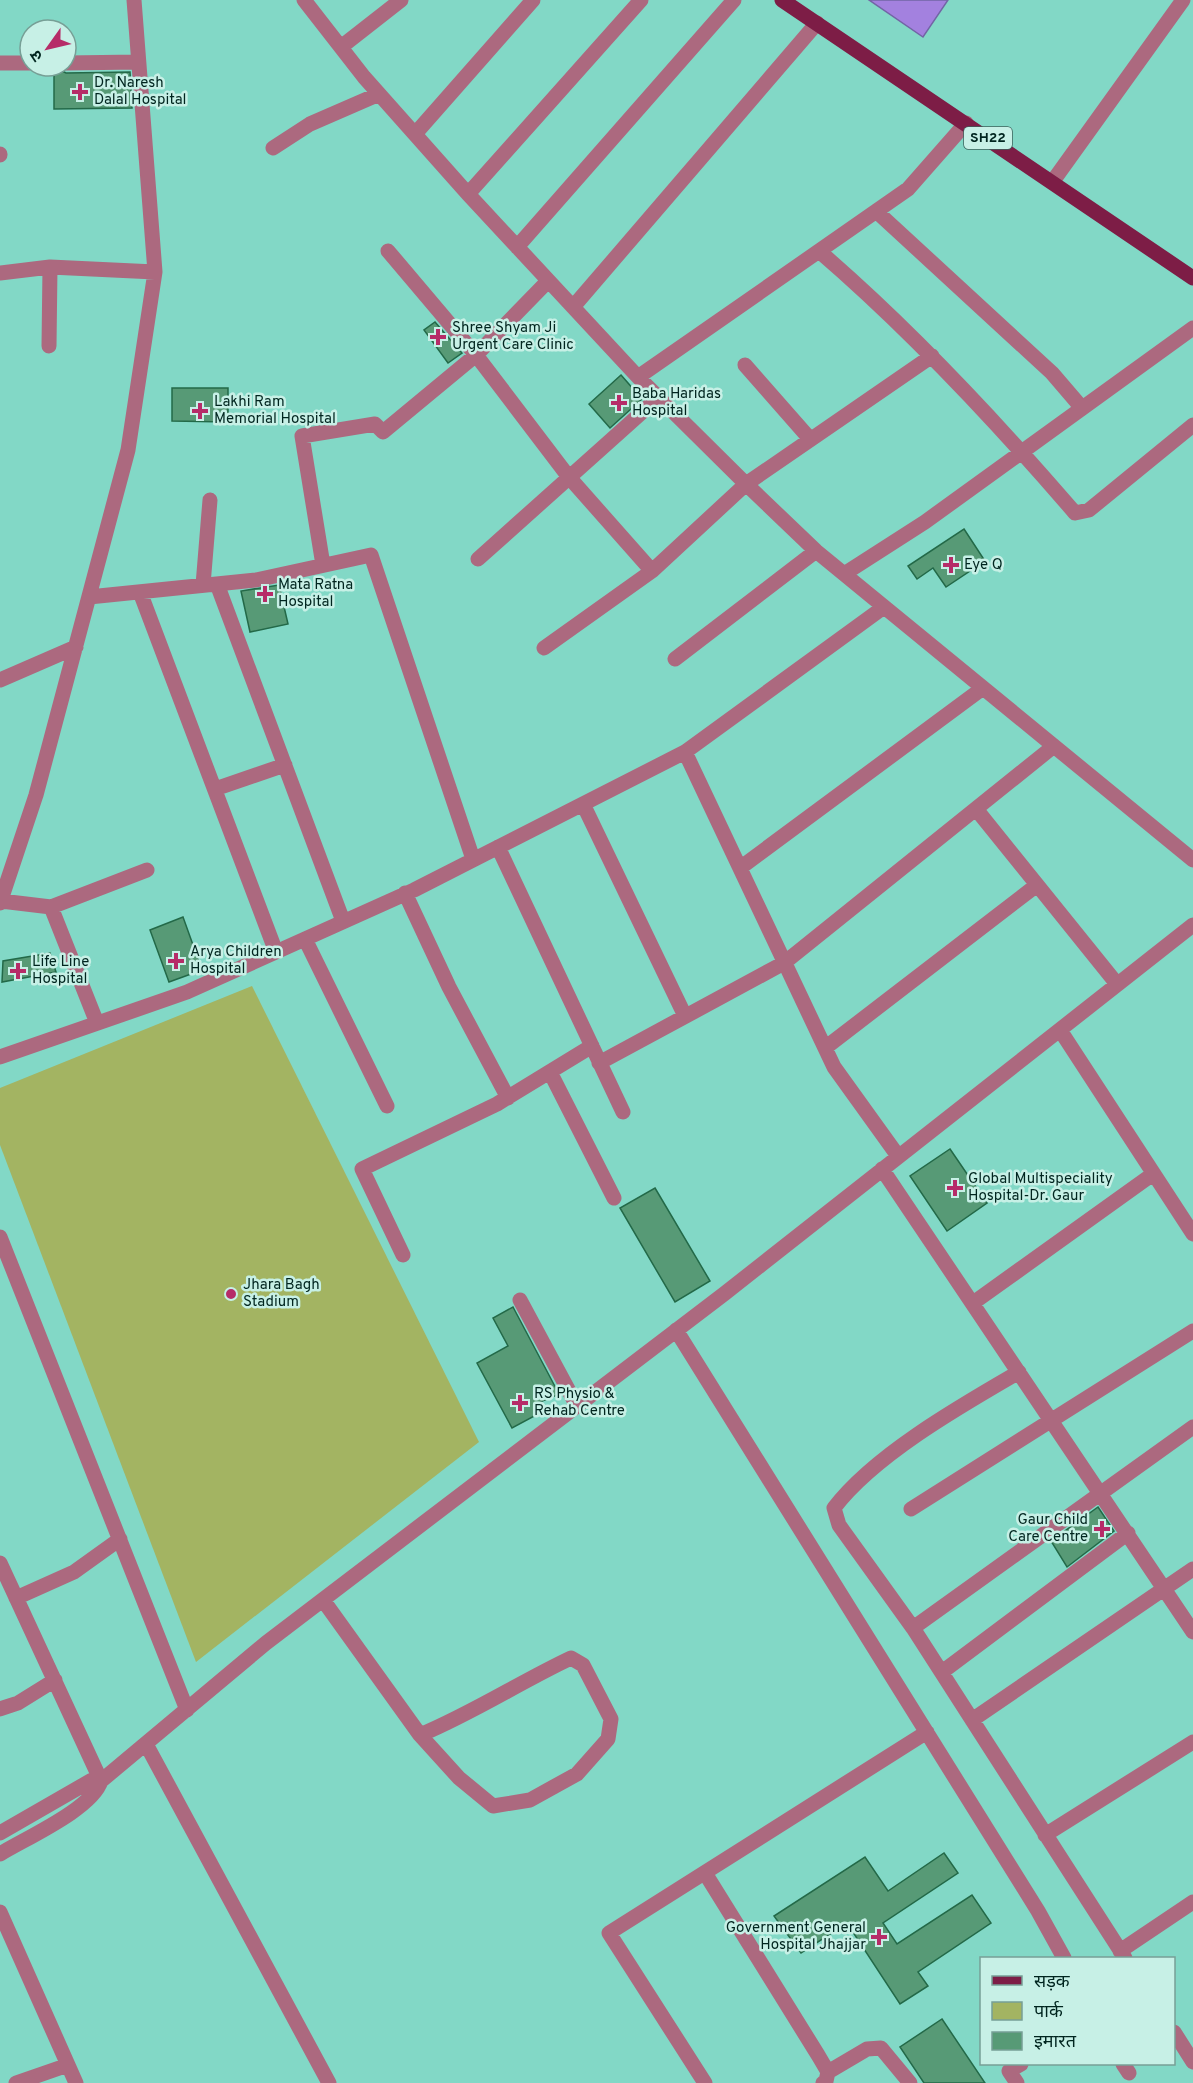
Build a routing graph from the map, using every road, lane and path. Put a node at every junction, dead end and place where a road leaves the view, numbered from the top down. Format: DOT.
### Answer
graph roads {
  1 [pos="134,0"];
  2 [pos="304,0"];
  3 [pos="401,0"];
  4 [pos="533,0"];
  5 [pos="641,0"];
  6 [pos="734,0"];
  7 [pos="782,0"];
  8 [pos="1183,0"];
  9 [pos="817,23"];
  10 [pos="341,47"];
  11 [pos="138,62"];
  12 [pos="0,63"];
  13 [pos="18,63"];
  14 [pos="78,63"];
  15 [pos="379,94"];
  16 [pos="966,123"];
  17 [pos="415,134"];
  18 [pos="273,148"];
  19 [pos="1053,181"];
  20 [pos="468,194"];
  21 [pos="876,211"];
  22 [pos="517,247"];
  23 [pos="388,251"];
  24 [pos="819,251"];
  25 [pos="50,267"];
  26 [pos="0,273"];
  27 [pos="154,273"];
  28 [pos="1193,278"];
  29 [pos="548,281"];
  30 [pos="573,307"];
  31 [pos="1193,328"];
  32 [pos="49,346"];
  33 [pos="476,355"];
  34 [pos="932,356"];
  35 [pos="745,365"];
  36 [pos="638,378"];
  37 [pos="659,397"];
  38 [pos="1082,408"];
  39 [pos="1193,425"];
  40 [pos="810,440"];
  41 [pos="1022,452"];
  42 [pos="568,476"];
  43 [pos="746,484"];
  44 [pos="210,500"];
  45 [pos="816,551"];
  46 [pos="478,559"];
  47 [pos="323,566"];
  48 [pos="652,571"];
  49 [pos="844,574"];
  50 [pos="210,585"];
  51 [pos="140,592"];
  52 [pos="89,597"];
  53 [pos="884,607"];
  54 [pos="76,646"];
  55 [pos="544,648"];
  56 [pos="675,660"];
  57 [pos="0,680"];
  58 [pos="983,688"];
  59 [pos="1054,746"];
  60 [pos="685,753"];
  61 [pos="285,765"];
  62 [pos="214,789"];
  63 [pos="583,804"];
  64 [pos="976,809"];
  65 [pos="498,847"];
  66 [pos="473,860"];
  67 [pos="1193,860"];
  68 [pos="740,868"];
  69 [pos="147,870"];
  70 [pos="1037,885"];
  71 [pos="405,893"];
  72 [pos="0,902"];
  73 [pos="51,907"];
  74 [pos="343,921"];
  75 [pos="1193,925"];
  76 [pos="305,939"];
  77 [pos="276,952"];
  78 [pos="784,963"];
  79 [pos="1118,984"];
  80 [pos="685,1016"];
  81 [pos="97,1023"];
  82 [pos="1060,1030"];
  83 [pos="592,1046"];
  84 [pos="825,1048"];
  85 [pos="0,1057"];
  86 [pos="600,1063"];
  87 [pos="550,1072"];
  88 [pos="508,1098"];
  89 [pos="387,1106"];
  90 [pos="623,1112"];
  91 [pos="898,1156"];
  92 [pos="882,1169"];
  93 [pos="1153,1174"];
  94 [pos="614,1198"];
  95 [pos="1193,1234"];
  96 [pos="0,1237"];
  97 [pos="403,1255"];
  98 [pos="520,1300"];
  99 [pos="973,1303"];
  100 [pos="676,1330"];
  101 [pos="1193,1331"];
  102 [pos="1019,1372"];
  103 [pos="577,1406"];
  104 [pos="1051,1419"];
  105 [pos="1193,1427"];
  106 [pos="1100,1491"];
  107 [pos="912,1509"];
  108 [pos="1128,1533"];
  109 [pos="120,1539"];
  110 [pos="0,1563"];
  111 [pos="1193,1569"];
  112 [pos="1165,1589"];
  113 [pos="16,1598"];
  114 [pos="323,1600"];
  115 [pos="913,1628"];
  116 [pos="1193,1632"];
  117 [pos="942,1672"];
  118 [pos="55,1680"];
  119 [pos="0,1709"];
  120 [pos="187,1710"];
  121 [pos="972,1720"];
  122 [pos="927,1732"];
  123 [pos="420,1735"];
  124 [pos="1193,1742"];
  125 [pos="146,1744"];
  126 [pos="101,1781"];
  127 [pos="0,1833"];
  128 [pos="1045,1835"];
  129 [pos="0,1854"];
  130 [pos="705,1873"];
  131 [pos="1193,1902"];
  132 [pos="0,1912"];
  133 [pos="1122,1955"];
  134 [pos="1064,1957"];
  135 [pos="1175,2035"];
  136 [pos="1193,2062"];
  137 [pos="68,2065"];
  138 [pos="1019,2065"];
  139 [pos="825,2078"];
  140 [pos="16,2083"];
  141 [pos="76,2083"];
  142 [pos="329,2083"];
  143 [pos="705,2083"];
  144 [pos="910,2083"];
  145 [pos="1017,2083"];
  1 -- 11 [label="street"];
  2 -- 10 [label="street"];
  3 -- 10 [label="street"];
  4 -- 17 [label="street"];
  5 -- 20 [label="street"];
  6 -- 22 [label="street"];
  7 -- 9 [label="main road, SH22"];
  8 -- 19 [label="street"];
  9 -- 16 [label="main road, SH22"];
  9 -- 30 [label="street"];
  10 -- 15 [label="street"];
  11 -- 14 [label="street"];
  11 -- 27 [label="street"];
  12 -- 13 [label="street"];
  15 -- 17 [label="street"];
  15 -- 18 [label="street"];
  16 -- 19 [label="main road, SH22"];
  16 -- 21 [label="street"];
  17 -- 20 [label="street"];
  19 -- 28 [label="main road, SH22"];
  20 -- 22 [label="street"];
  21 -- 24 [label="street"];
  21 -- 38 [label="street"];
  22 -- 29 [label="street"];
  23 -- 33 [label="street"];
  24 -- 34 [label="street"];
  24 -- 36 [label="street"];
  25 -- 26 [label="street"];
  25 -- 27 [label="street"];
  25 -- 32 [label="street"];
  27 -- 52 [label="street"];
  29 -- 30 [label="street"];
  29 -- 33 [label="street"];
  30 -- 36 [label="street"];
  31 -- 38 [label="street"];
  33 -- 42 [label="street"];
  33 -- 47 [label="street"];
  34 -- 40 [label="street"];
  34 -- 41 [label="street"];
  35 -- 40 [label="street"];
  36 -- 37 [label="street"];
  37 -- 42 [label="street"];
  37 -- 43 [label="street"];
  38 -- 41 [label="street"];
  39 -- 41 [label="street"];
  40 -- 43 [label="street"];
  41 -- 49 [label="street"];
  42 -- 46 [label="street"];
  42 -- 48 [label="street"];
  43 -- 45 [label="street"];
  43 -- 48 [label="street"];
  44 -- 50 [label="street"];
  45 -- 49 [label="street"];
  45 -- 56 [label="street"];
  47 -- 50 [label="street"];
  47 -- 66 [label="street"];
  48 -- 55 [label="street"];
  49 -- 53 [label="street"];
  50 -- 51 [label="street"];
  50 -- 61 [label="street"];
  51 -- 52 [label="street"];
  51 -- 62 [label="street"];
  52 -- 54 [label="street"];
  53 -- 58 [label="street"];
  53 -- 60 [label="street"];
  54 -- 57 [label="street"];
  54 -- 72 [label="street"];
  58 -- 59 [label="street"];
  58 -- 68 [label="street"];
  59 -- 64 [label="street"];
  59 -- 67 [label="street"];
  60 -- 63 [label="street"];
  60 -- 68 [label="street"];
  61 -- 62 [label="street"];
  61 -- 74 [label="street"];
  62 -- 77 [label="street"];
  63 -- 65 [label="street"];
  63 -- 80 [label="street"];
  64 -- 70 [label="street"];
  64 -- 78 [label="street"];
  65 -- 66 [label="street"];
  65 -- 83 [label="street"];
  66 -- 71 [label="street"];
  68 -- 78 [label="street"];
  69 -- 73 [label="street"];
  70 -- 79 [label="street"];
  70 -- 84 [label="street"];
  71 -- 74 [label="street"];
  71 -- 88 [label="street"];
  72 -- 73 [label="street"];
  73 -- 81 [label="street"];
  74 -- 76 [label="street"];
  75 -- 79 [label="street"];
  76 -- 77 [label="street"];
  76 -- 89 [label="street"];
  77 -- 81 [label="street"];
  78 -- 80 [label="street"];
  78 -- 84 [label="street"];
  79 -- 82 [label="street"];
  80 -- 86 [label="street"];
  81 -- 85 [label="street"];
  82 -- 91 [label="street"];
  82 -- 93 [label="street"];
  83 -- 86 [label="street"];
  83 -- 87 [label="street"];
  84 -- 91 [label="street"];
  86 -- 90 [label="street"];
  87 -- 88 [label="street"];
  87 -- 94 [label="street"];
  88 -- 97 [label="street"];
  91 -- 92 [label="street"];
  92 -- 99 [label="street"];
  92 -- 100 [label="street"];
  93 -- 95 [label="street"];
  93 -- 99 [label="street"];
  96 -- 109 [label="street"];
  98 -- 103 [label="street"];
  99 -- 102 [label="street"];
  100 -- 103 [label="street"];
  100 -- 122 [label="street"];
  101 -- 104 [label="street"];
  102 -- 104 [label="street"];
  102 -- 115 [label="street"];
  103 -- 114 [label="street"];
  104 -- 106 [label="street"];
  104 -- 107 [label="street"];
  105 -- 106 [label="street"];
  106 -- 108 [label="street"];
  106 -- 115 [label="street"];
  108 -- 112 [label="street"];
  108 -- 117 [label="street"];
  109 -- 113 [label="street"];
  109 -- 120 [label="street"];
  110 -- 113 [label="street"];
  111 -- 112 [label="street"];
  112 -- 116 [label="street"];
  112 -- 121 [label="street"];
  113 -- 118 [label="street"];
  114 -- 120 [label="street"];
  114 -- 123 [label="street"];
  115 -- 117 [label="street"];
  117 -- 121 [label="street"];
  118 -- 119 [label="street"];
  118 -- 126 [label="street"];
  120 -- 125 [label="street"];
  121 -- 128 [label="street"];
  122 -- 130 [label="street"];
  122 -- 134 [label="street"];
  123 -- 123 [label="street"];
  124 -- 128 [label="street"];
  125 -- 126 [label="street"];
  125 -- 142 [label="street"];
  126 -- 127 [label="street"];
  126 -- 129 [label="street"];
  128 -- 133 [label="street"];
  130 -- 139 [label="street"];
  130 -- 143 [label="street"];
  131 -- 133 [label="street"];
  132 -- 137 [label="street"];
  135 -- 136 [label="street"];
  137 -- 140 [label="street"];
  137 -- 141 [label="street"];
  138 -- 145 [label="street"];
  139 -- 144 [label="street"];
}
